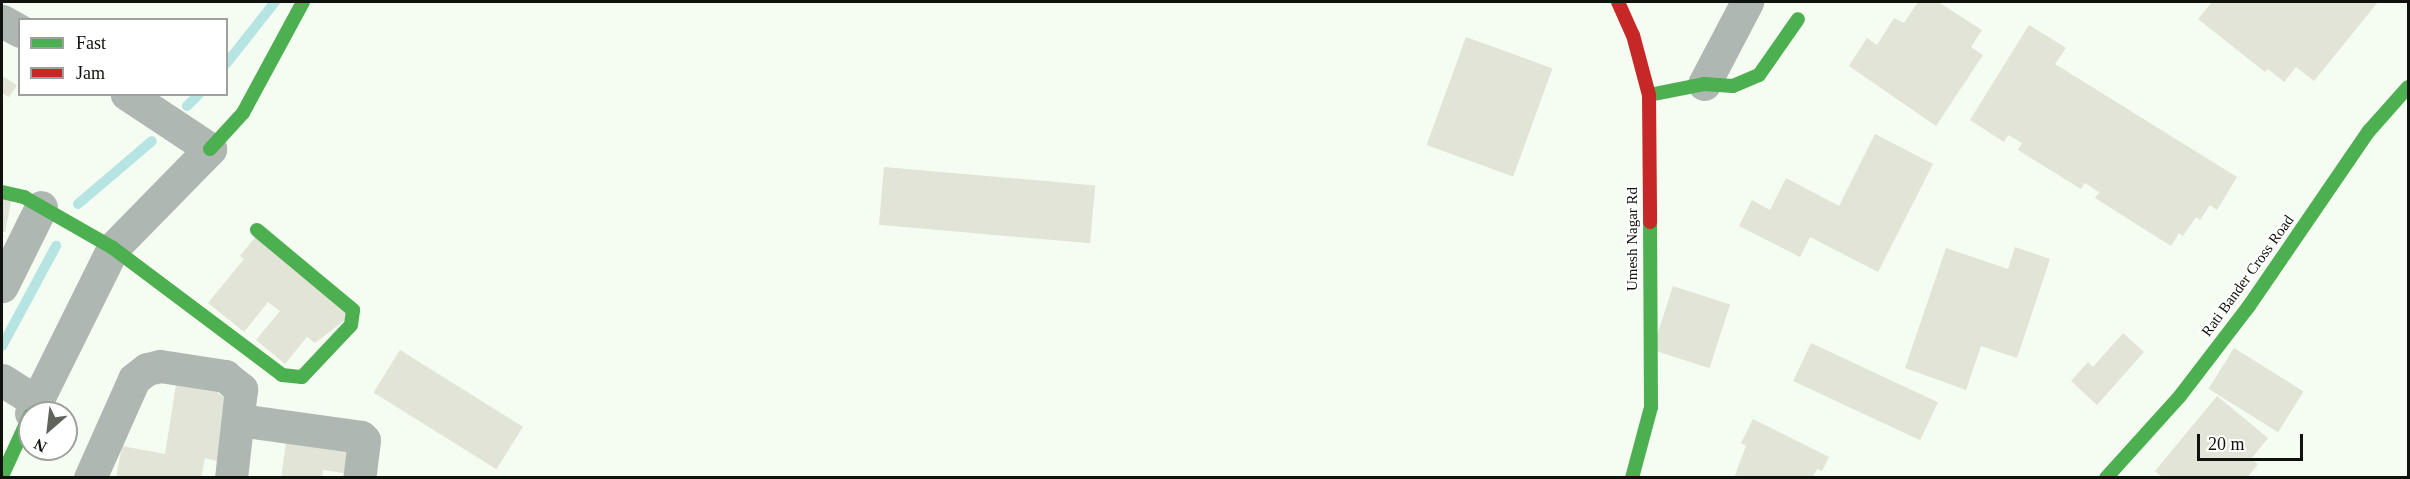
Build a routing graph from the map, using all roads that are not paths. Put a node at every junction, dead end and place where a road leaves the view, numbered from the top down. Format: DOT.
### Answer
graph roads {
  1 [pos="303,2"];
  2 [pos="1618,2"];
  3 [pos="1747,2"];
  4 [pos="1798,19"];
  5 [pos="2,21"];
  6 [pos="18,30"];
  7 [pos="1704,84"];
  8 [pos="2409,87"];
  9 [pos="1649,95"];
  10 [pos="130,96"];
  11 [pos="210,149"];
  12 [pos="2,192"];
  13 [pos="41,207"];
  14 [pos="257,230"];
  15 [pos="113,248"];
  16 [pos="2,286"];
  17 [pos="2,380"];
  18 [pos="24,401"];
  19 [pos="37,401"];
  20 [pos="239,420"];
  21 [pos="18,442"];
  22 [pos="2,476"];
  23 [pos="90,477"];
  24 [pos="231,477"];
  25 [pos="358,477"];
  26 [pos="1632,477"];
  27 [pos="2106,477"];
  1 -- 11 [label="street"];
  2 -- 9 [label="street, Umesh Nagar Rd"];
  3 -- 7 [label="street"];
  4 -- 7 [label="street"];
  5 -- 6 [label="street"];
  7 -- 9 [label="street"];
  8 -- 27 [label="street, Rati Bander Cross Road"];
  9 -- 26 [label="street, Umesh Nagar Rd"];
  10 -- 11 [label="street"];
  11 -- 15 [label="street"];
  12 -- 13 [label="street"];
  13 -- 15 [label="street"];
  13 -- 16 [label="street"];
  14 -- 15 [label="street"];
  15 -- 19 [label="street"];
  17 -- 18 [label="street"];
  20 -- 23 [label="street"];
  20 -- 24 [label="street"];
  20 -- 25 [label="street"];
  21 -- 22 [label="street"];
}
